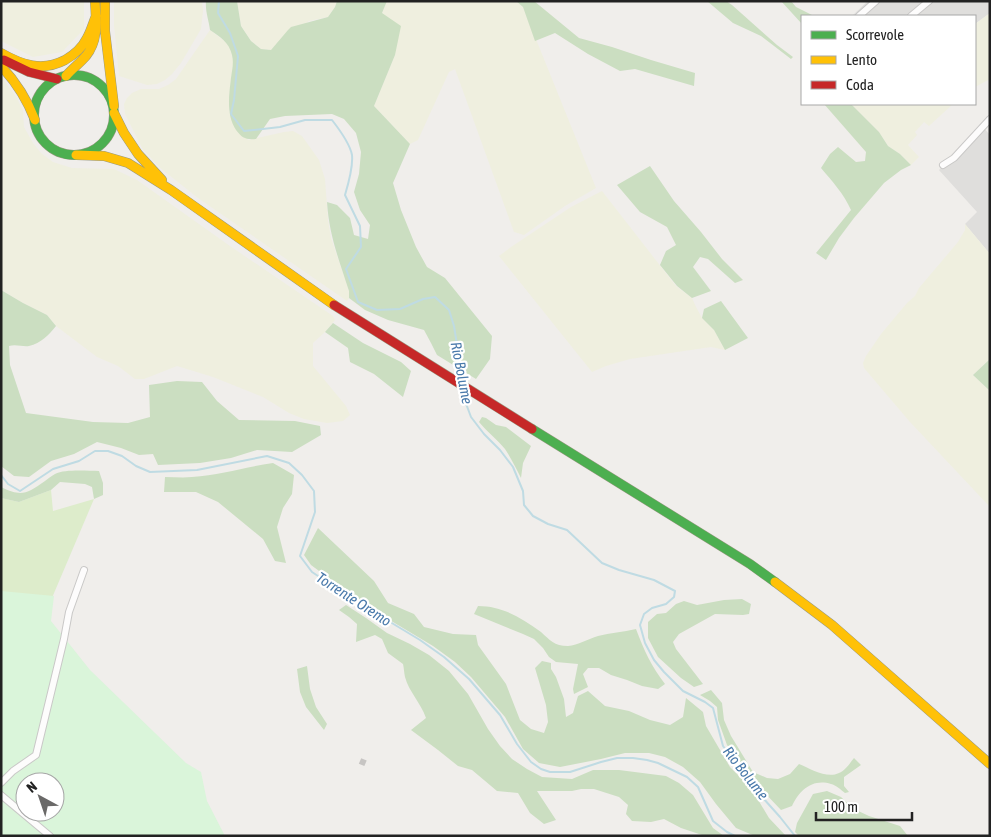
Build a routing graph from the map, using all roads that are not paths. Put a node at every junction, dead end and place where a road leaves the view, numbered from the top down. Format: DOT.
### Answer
graph roads {
  1 [pos="95,1"];
  2 [pos="105,1"];
  3 [pos="876,1"];
  4 [pos="929,1"];
  5 [pos="860,15"];
  6 [pos="912,15"];
  7 [pos="96,16"];
  8 [pos="1,52"];
  9 [pos="1,58"];
  10 [pos="1,66"];
  11 [pos="61,77"];
  12 [pos="114,109"];
  13 [pos="990,119"];
  14 [pos="35,120"];
  15 [pos="76,155"];
  16 [pos="943,165"];
  17 [pos="171,190"];
  18 [pos="84,570"];
  19 [pos="988,762"];
  20 [pos="1,782"];
  21 [pos="1,795"];
  22 [pos="50,836"];
  1 -- 7 [label="main road"];
  2 -- 12 [label="main road"];
  3 -- 5 [label="street"];
  4 -- 6 [label="street"];
  7 -- 8 [label="main road"];
  7 -- 11 [label="main road"];
  9 -- 11 [label="main road"];
  10 -- 14 [label="main road"];
  11 -- 12 [label="main road"];
  11 -- 14 [label="main road"];
  12 -- 15 [label="main road"];
  12 -- 17 [label="main road"];
  13 -- 16 [label="street"];
  14 -- 15 [label="main road"];
  15 -- 17 [label="main road"];
  17 -- 19 [label="main road"];
  18 -- 20 [label="street"];
  21 -- 22 [label="street"];
}
